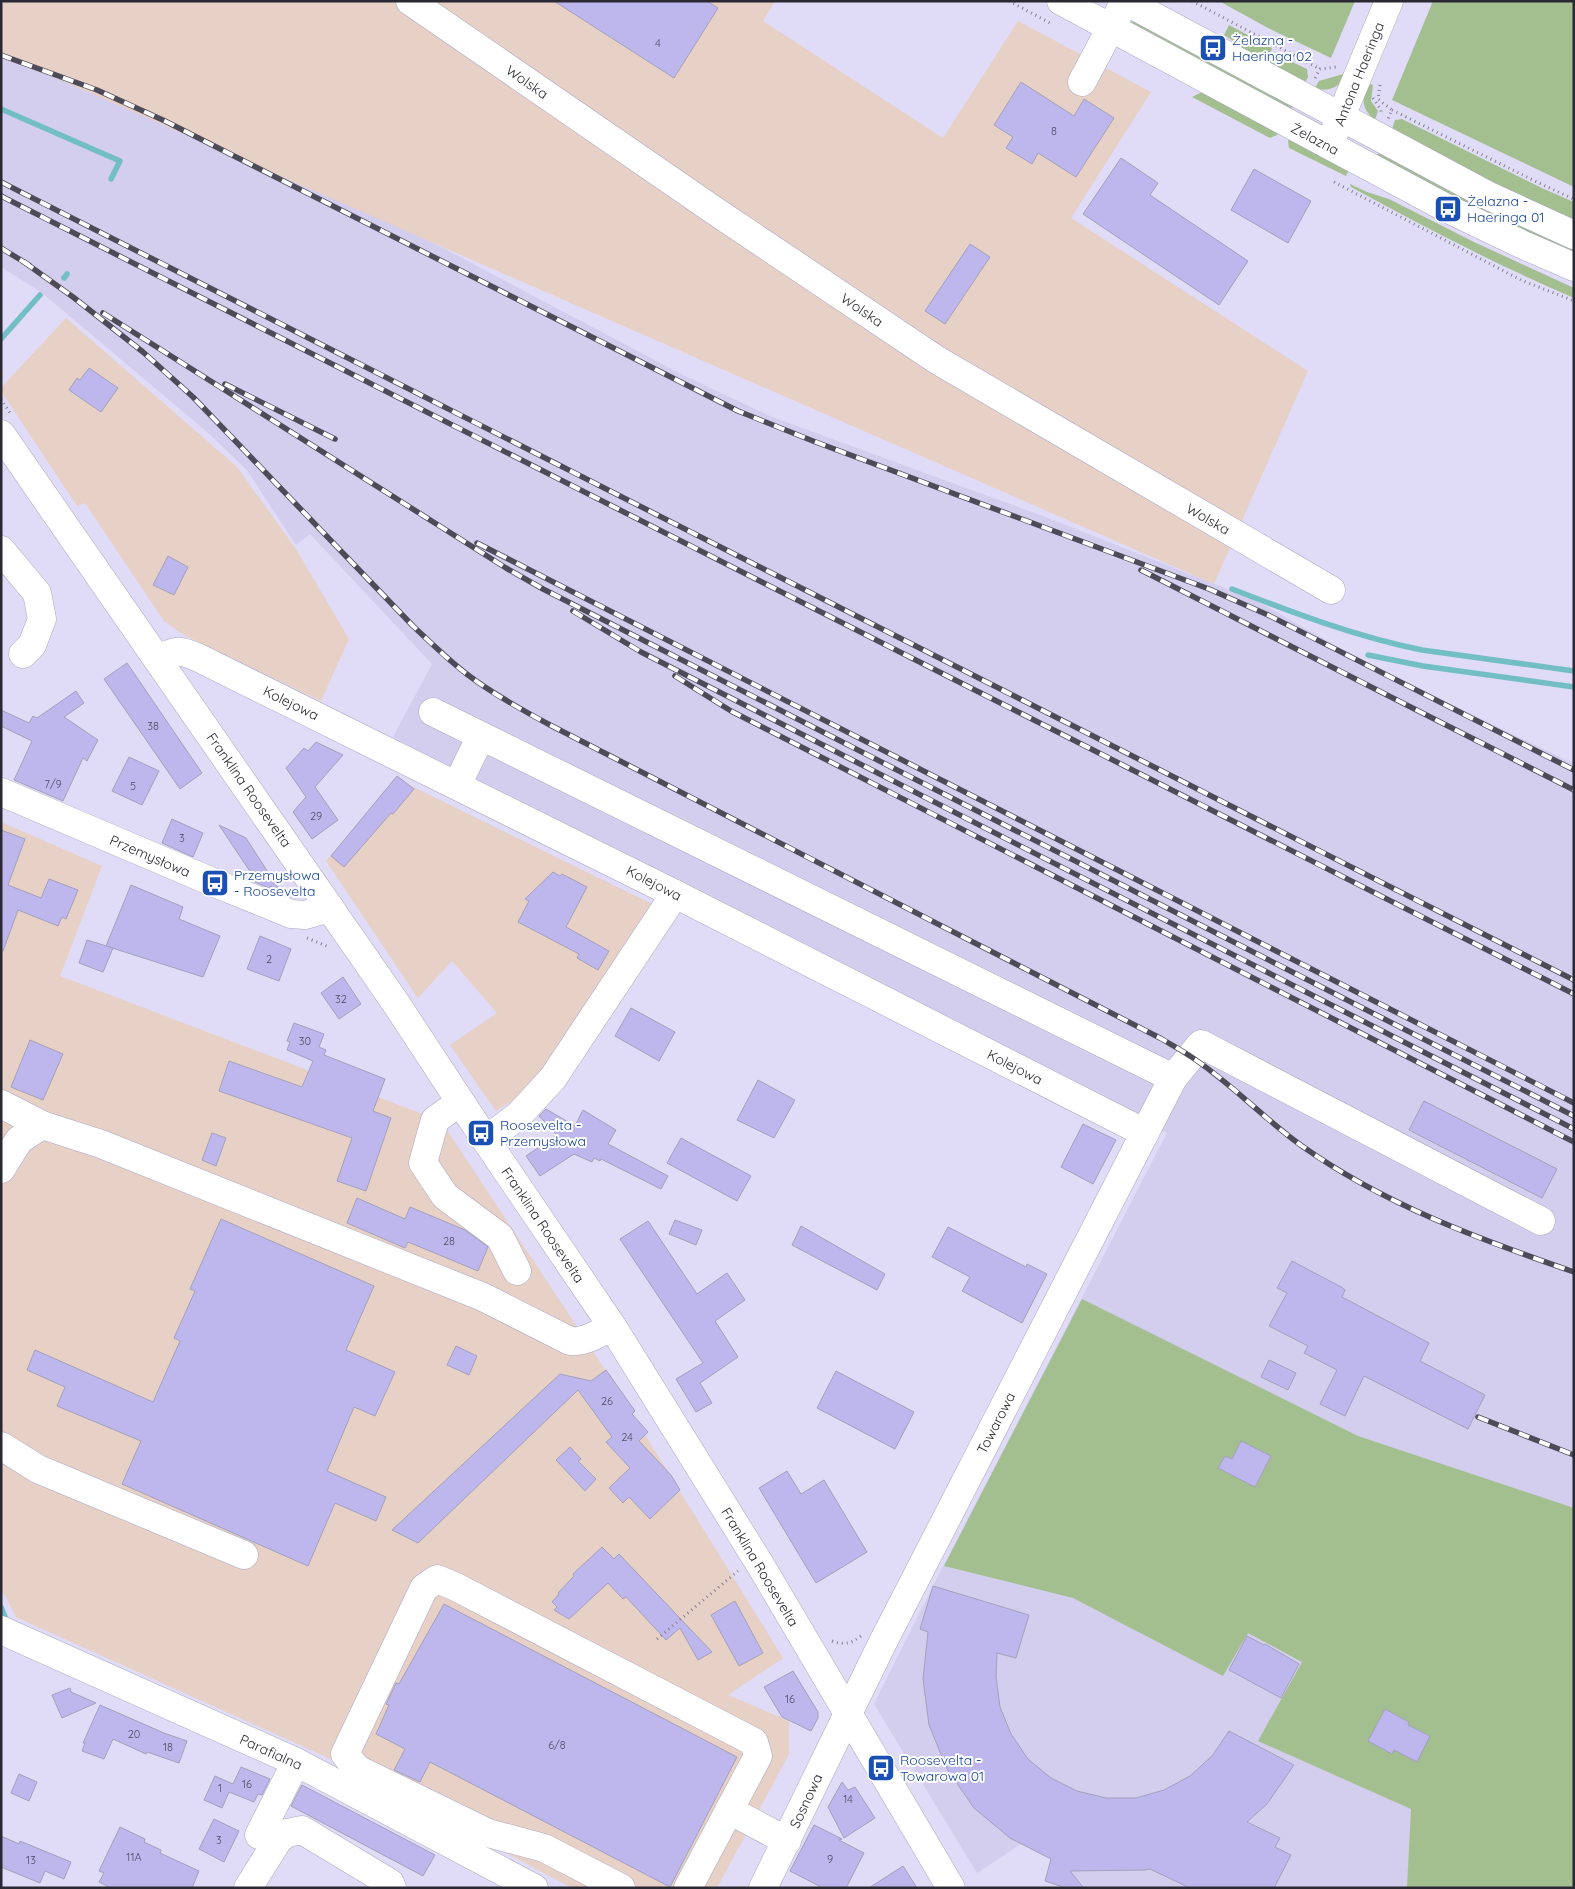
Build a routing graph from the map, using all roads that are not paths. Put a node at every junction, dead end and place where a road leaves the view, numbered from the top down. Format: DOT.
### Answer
graph roads {
  1 [pos="410,1"];
  2 [pos="1061,1"];
  3 [pos="1125,1"];
  4 [pos="1389,1"];
  5 [pos="1111,28"];
  6 [pos="1082,82"];
  7 [pos="1342,117"];
  8 [pos="1328,146"];
  9 [pos="1574,235"];
  10 [pos="1574,267"];
  11 [pos="1,434"];
  12 [pos="1,550"];
  13 [pos="1331,590"];
  14 [pos="23,654"];
  15 [pos="158,659"];
  16 [pos="433,712"];
  17 [pos="481,736"];
  18 [pos="457,785"];
  19 [pos="1,792"];
  20 [pos="675,894"];
  21 [pos="330,908"];
  22 [pos="1173,1078"];
  23 [pos="460,1102"];
  24 [pos="1,1104"];
  25 [pos="42,1125"];
  26 [pos="1145,1133"];
  27 [pos="486,1140"];
  28 [pos="1,1169"];
  29 [pos="534,1212"];
  30 [pos="1541,1220"];
  31 [pos="500,1238"];
  32 [pos="517,1271"];
  33 [pos="612,1326"];
  34 [pos="1,1446"];
  35 [pos="244,1555"];
  36 [pos="1,1630"];
  37 [pos="848,1713"];
  38 [pos="296,1762"];
  39 [pos="729,1810"];
  40 [pos="259,1835"];
  41 [pos="787,1841"];
  42 [pos="248,1888"];
  43 [pos="392,1888"];
  44 [pos="534,1888"];
  45 [pos="621,1888"];
  46 [pos="688,1888"];
  47 [pos="763,1888"];
  48 [pos="951,1888"];
  1 -- 13 [label="street, Wolska"];
  2 -- 5 [label="street, Żelazna"];
  3 -- 5 [label="street"];
  3 -- 7 [label="street"];
  4 -- 7 [label="street, Antona Haeringa"];
  5 -- 6 [label="street"];
  5 -- 8 [label="street, Żelazna"];
  7 -- 8 [label="street, Antona Haeringa"];
  7 -- 9 [label="street"];
  8 -- 10 [label="street, Żelazna"];
  11 -- 15 [label="street, Franklina Roosevelta"];
  12 -- 14 [label="street"];
  15 -- 18 [label="street, Kolejowa"];
  15 -- 21 [label="street, Franklina Roosevelta"];
  16 -- 17 [label="street"];
  17 -- 18 [label="street"];
  17 -- 22 [label="street"];
  18 -- 20 [label="street, Kolejowa"];
  19 -- 21 [label="street, Przemysłowa"];
  20 -- 26 [label="street, Kolejowa"];
  20 -- 27 [label="street"];
  21 -- 23 [label="street, Franklina Roosevelta"];
  22 -- 26 [label="street, Towarowa"];
  22 -- 30 [label="street, Towarowa"];
  23 -- 27 [label="street, Franklina Roosevelta"];
  23 -- 31 [label="street"];
  24 -- 25 [label="street"];
  25 -- 28 [label="street"];
  25 -- 33 [label="street"];
  26 -- 37 [label="street, Towarowa"];
  27 -- 29 [label="street, Franklina Roosevelta"];
  29 -- 31 [label="street"];
  29 -- 33 [label="street, Franklina Roosevelta"];
  31 -- 32 [label="street"];
  33 -- 37 [label="street, Franklina Roosevelta"];
  34 -- 35 [label="street"];
  36 -- 38 [label="street, Parafialna"];
  37 -- 41 [label="street, Sosnowa"];
  37 -- 48 [label="street, Franklina Roosevelta"];
  38 -- 40 [label="street"];
  38 -- 44 [label="street, Parafialna"];
  39 -- 41 [label="street"];
  39 -- 45 [label="street"];
  39 -- 46 [label="street"];
  41 -- 47 [label="street, Sosnowa"];
  42 -- 43 [label="street"];
}
